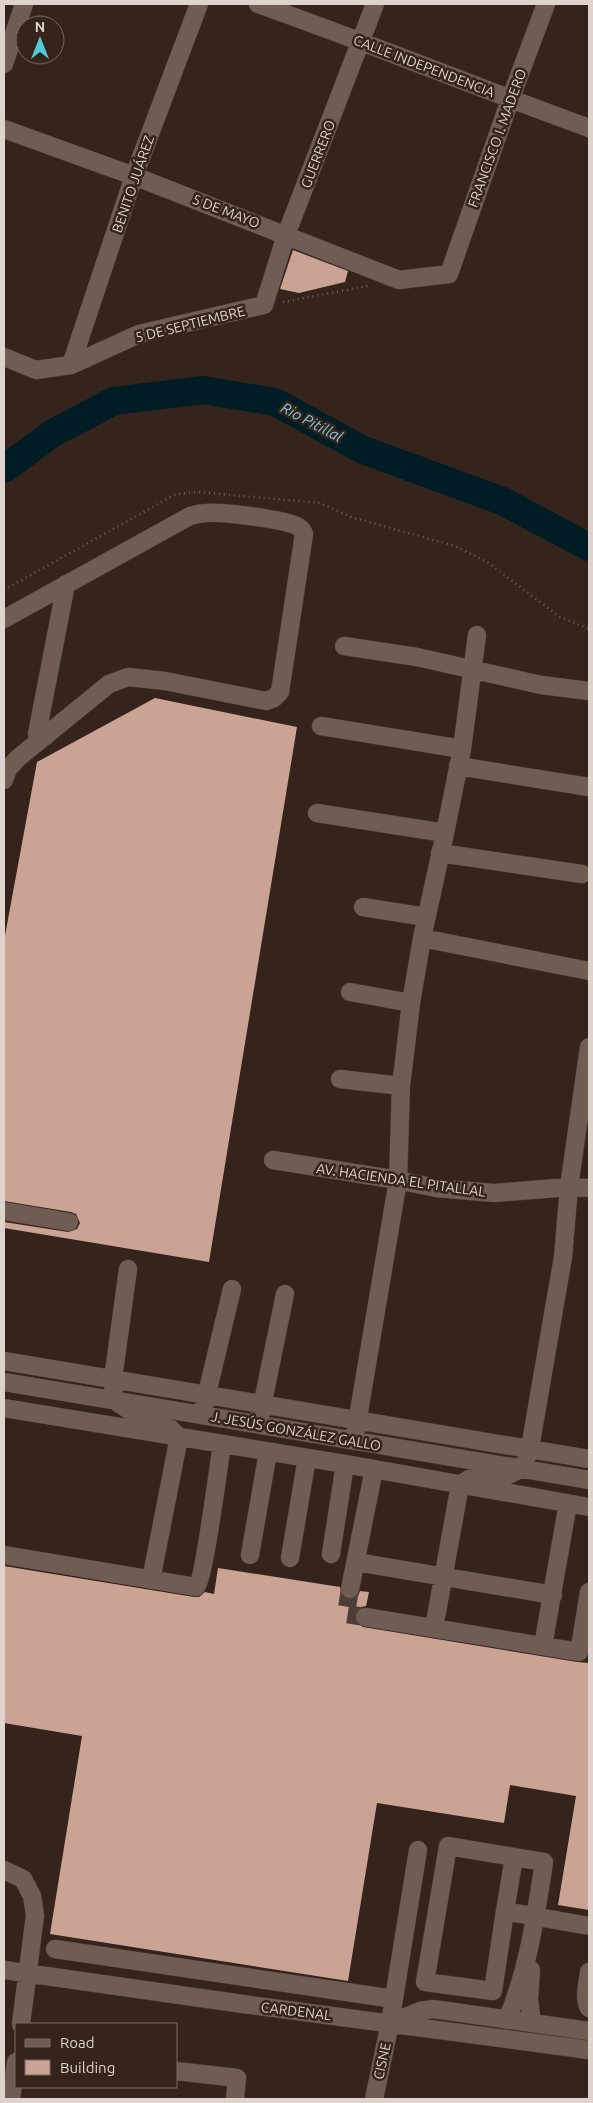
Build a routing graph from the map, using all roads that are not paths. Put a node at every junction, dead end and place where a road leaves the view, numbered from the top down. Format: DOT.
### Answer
graph roads {
  1 [pos="24,4"];
  2 [pos="198,4"];
  3 [pos="258,4"];
  4 [pos="375,4"];
  5 [pos="546,4"];
  6 [pos="362,41"];
  7 [pos="4,64"];
  8 [pos="510,100"];
  9 [pos="589,128"];
  10 [pos="4,129"];
  11 [pos="134,176"];
  12 [pos="286,234"];
  13 [pos="449,274"];
  14 [pos="264,305"];
  15 [pos="4,357"];
  16 [pos="71,365"];
  17 [pos="66,584"];
  18 [pos="4,619"];
  19 [pos="477,635"];
  20 [pos="344,646"];
  21 [pos="472,668"];
  22 [pos="589,691"];
  23 [pos="321,726"];
  24 [pos="46,736"];
  25 [pos="460,758"];
  26 [pos="5,772"];
  27 [pos="589,787"];
  28 [pos="317,813"];
  29 [pos="445,833"];
  30 [pos="440,853"];
  31 [pos="582,874"];
  32 [pos="363,907"];
  33 [pos="426,917"];
  34 [pos="422,938"];
  35 [pos="589,971"];
  36 [pos="350,992"];
  37 [pos="411,1003"];
  38 [pos="589,1047"];
  39 [pos="340,1078"];
  40 [pos="401,1086"];
  41 [pos="273,1160"];
  42 [pos="398,1180"];
  43 [pos="569,1187"];
  44 [pos="589,1188"];
  45 [pos="4,1211"];
  46 [pos="69,1222"];
  47 [pos="128,1269"];
  48 [pos="232,1290"];
  49 [pos="285,1294"];
  50 [pos="4,1361"];
  51 [pos="113,1379"];
  52 [pos="4,1382"];
  53 [pos="206,1395"];
  54 [pos="114,1400"];
  55 [pos="263,1404"];
  56 [pos="4,1408"];
  57 [pos="202,1414"];
  58 [pos="357,1419"];
  59 [pos="259,1423"];
  60 [pos="179,1437"];
  61 [pos="354,1441"];
  62 [pos="222,1444"];
  63 [pos="530,1448"];
  64 [pos="268,1452"];
  65 [pos="306,1458"];
  66 [pos="589,1459"];
  67 [pos="345,1464"];
  68 [pos="523,1468"];
  69 [pos="374,1469"];
  70 [pos="589,1480"];
  71 [pos="460,1485"];
  72 [pos="568,1503"];
  73 [pos="589,1507"];
  74 [pos="331,1554"];
  75 [pos="4,1555"];
  76 [pos="250,1555"];
  77 [pos="290,1558"];
  78 [pos="356,1562"];
  79 [pos="444,1576"];
  80 [pos="151,1580"];
  81 [pos="350,1589"];
  82 [pos="589,1592"];
  83 [pos="553,1595"];
  84 [pos="365,1616"];
  85 [pos="434,1628"];
  86 [pos="586,1635"];
  87 [pos="543,1646"];
  88 [pos="418,1850"];
  89 [pos="514,1857"];
  90 [pos="4,1870"];
  91 [pos="505,1911"];
  92 [pos="536,1917"];
  93 [pos="589,1926"];
  94 [pos="530,1945"];
  95 [pos="55,1949"];
  96 [pos="4,1970"];
  97 [pos="589,1972"];
  98 [pos="27,1974"];
  99 [pos="394,1999"];
  100 [pos="589,2008"];
  101 [pos="507,2020"];
  102 [pos="532,2022"];
  103 [pos="21,2023"];
  104 [pos="390,2023"];
  105 [pos="589,2031"];
  106 [pos="589,2050"];
  107 [pos="15,2069"];
  108 [pos="178,2071"];
  109 [pos="11,2099"];
  110 [pos="235,2099"];
  111 [pos="374,2099"];
  1 -- 7 [label="street"];
  2 -- 11 [label="street, BENITO JUÁREZ"];
  3 -- 6 [label="street, CALLE INDEPENDENCIA"];
  4 -- 6 [label="street, GUERRERO"];
  5 -- 8 [label="street, FRANCISCO I. MADERO"];
  6 -- 8 [label="street, CALLE INDEPENDENCIA"];
  6 -- 12 [label="street, GUERRERO"];
  8 -- 9 [label="street, CALLE INDEPENDENCIA"];
  8 -- 13 [label="street, FRANCISCO I. MADERO"];
  10 -- 11 [label="street, 5 DE MAYO"];
  11 -- 12 [label="street, 5 DE MAYO"];
  11 -- 16 [label="street, BENITO JUÁREZ"];
  12 -- 13 [label="street, 5 DE MAYO"];
  12 -- 14 [label="street, GUERRERO"];
  14 -- 16 [label="street, 5 DE SEPTIEMBRE"];
  15 -- 16 [label="street, 5 DE SEPTIEMBRE"];
  17 -- 18 [label="street"];
  17 -- 24 [label="street"];
  17 -- 24 [label="street"];
  19 -- 21 [label="street"];
  20 -- 21 [label="street"];
  21 -- 22 [label="street"];
  21 -- 25 [label="street"];
  23 -- 25 [label="street"];
  24 -- 26 [label="street"];
  25 -- 27 [label="street"];
  25 -- 29 [label="street"];
  28 -- 29 [label="street"];
  29 -- 30 [label="street"];
  30 -- 31 [label="street"];
  30 -- 33 [label="street"];
  32 -- 33 [label="street"];
  33 -- 34 [label="street"];
  34 -- 35 [label="street"];
  34 -- 37 [label="street"];
  36 -- 37 [label="street"];
  37 -- 40 [label="street"];
  38 -- 43 [label="street"];
  39 -- 40 [label="street"];
  40 -- 42 [label="street"];
  41 -- 42 [label="street, AV. HACIENDA EL PITALLAL"];
  42 -- 43 [label="street, AV. HACIENDA EL PITALLAL"];
  42 -- 58 [label="street"];
  43 -- 44 [label="street, AV. HACIENDA EL PITALLAL"];
  43 -- 63 [label="street"];
  45 -- 46 [label="street"];
  47 -- 51 [label="street"];
  48 -- 53 [label="street"];
  49 -- 55 [label="street"];
  50 -- 51 [label="street, J. JESÚS GONZÁLEZ GALLO"];
  51 -- 53 [label="street, J. JESÚS GONZÁLEZ GALLO"];
  51 -- 54 [label="street"];
  52 -- 54 [label="street, J. JESÚS GONZÁLEZ GALLO"];
  53 -- 55 [label="street, J. JESÚS GONZÁLEZ GALLO"];
  53 -- 57 [label="street"];
  54 -- 57 [label="street, J. JESÚS GONZÁLEZ GALLO"];
  54 -- 60 [label="street"];
  55 -- 58 [label="street, J. JESÚS GONZÁLEZ GALLO"];
  55 -- 59 [label="street"];
  56 -- 60 [label="street"];
  57 -- 59 [label="street, J. JESÚS GONZÁLEZ GALLO"];
  58 -- 61 [label="street"];
  58 -- 63 [label="street, J. JESÚS GONZÁLEZ GALLO"];
  59 -- 61 [label="street, J. JESÚS GONZÁLEZ GALLO"];
  60 -- 62 [label="street"];
  60 -- 80 [label="street"];
  61 -- 68 [label="street, J. JESÚS GONZÁLEZ GALLO"];
  62 -- 64 [label="street"];
  62 -- 80 [label="street"];
  63 -- 66 [label="street, J. JESÚS GONZÁLEZ GALLO"];
  63 -- 68 [label="street"];
  64 -- 65 [label="street"];
  64 -- 76 [label="street"];
  65 -- 67 [label="street"];
  65 -- 77 [label="street"];
  67 -- 69 [label="street"];
  67 -- 74 [label="street"];
  68 -- 70 [label="street, J. JESÚS GONZÁLEZ GALLO"];
  68 -- 71 [label="street"];
  69 -- 71 [label="street"];
  69 -- 78 [label="street"];
  71 -- 72 [label="street"];
  71 -- 79 [label="street"];
  72 -- 73 [label="street"];
  72 -- 83 [label="street"];
  75 -- 80 [label="street"];
  78 -- 79 [label="street"];
  78 -- 81 [label="street"];
  79 -- 83 [label="street"];
  79 -- 85 [label="street"];
  82 -- 86 [label="street"];
  83 -- 87 [label="street"];
  84 -- 85 [label="street"];
  85 -- 87 [label="street"];
  86 -- 87 [label="street"];
  88 -- 99 [label="street, CISNE"];
  89 -- 91 [label="street"];
  89 -- 91 [label="street"];
  89 -- 92 [label="street"];
  90 -- 98 [label="street"];
  91 -- 92 [label="street"];
  92 -- 93 [label="street"];
  92 -- 94 [label="street"];
  94 -- 101 [label="street"];
  94 -- 102 [label="street"];
  95 -- 99 [label="street"];
  96 -- 98 [label="street, CARDENAL"];
  97 -- 100 [label="street"];
  98 -- 103 [label="street"];
  98 -- 104 [label="street, CARDENAL"];
  99 -- 104 [label="street, CISNE"];
  101 -- 102 [label="street"];
  101 -- 104 [label="street"];
  102 -- 105 [label="street"];
  104 -- 106 [label="street, CARDENAL"];
  104 -- 111 [label="street, CISNE"];
  107 -- 109 [label="street"];
  108 -- 110 [label="street"];
}
